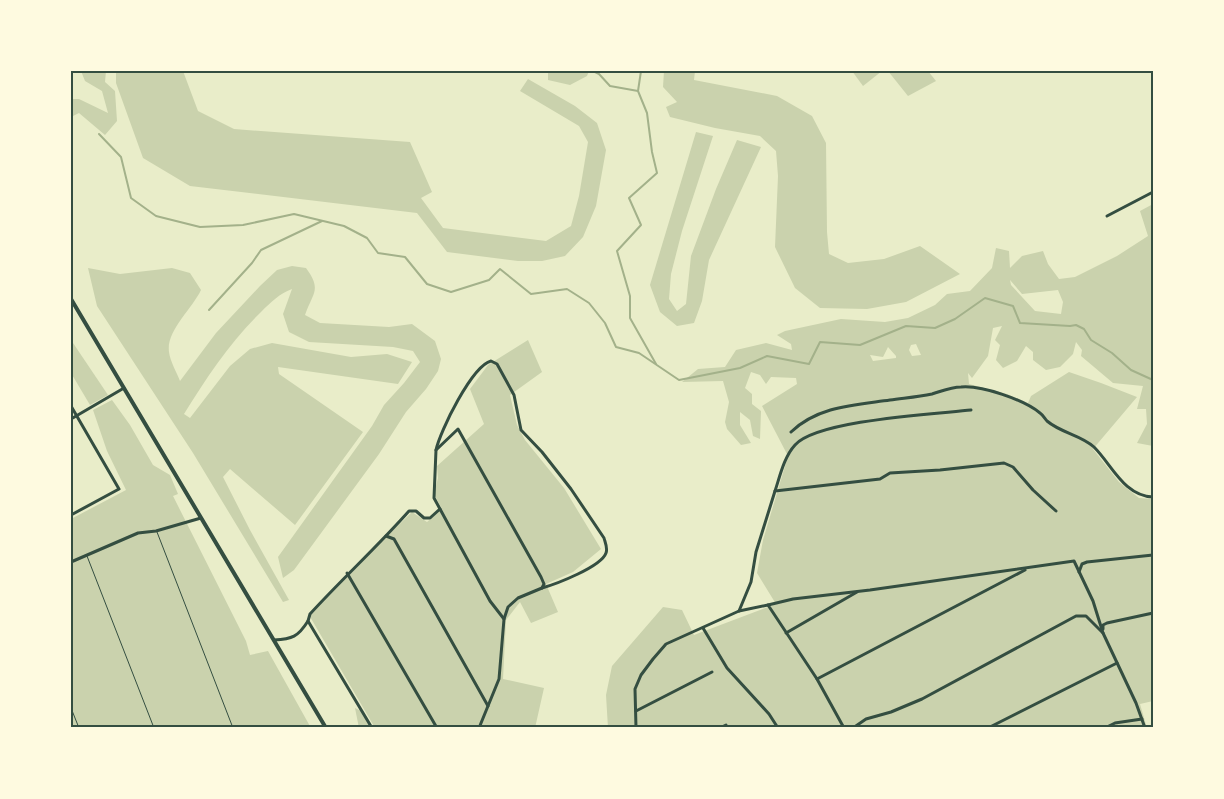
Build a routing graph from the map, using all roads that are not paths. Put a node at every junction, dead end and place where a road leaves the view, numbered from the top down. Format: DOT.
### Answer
graph roads {
  1 [pos="1153,192"];
  2 [pos="1107,216"];
  3 [pos="71,299"];
  4 [pos="124,388"];
  5 [pos="71,406"];
  6 [pos="971,410"];
  7 [pos="77,416"];
  8 [pos="71,418"];
  9 [pos="791,432"];
  10 [pos="436,450"];
  11 [pos="775,491"];
  12 [pos="1153,497"];
  13 [pos="440,509"];
  14 [pos="1056,512"];
  15 [pos="71,514"];
  16 [pos="202,517"];
  17 [pos="156,531"];
  18 [pos="386,536"];
  19 [pos="86,555"];
  20 [pos="1153,555"];
  21 [pos="71,562"];
  22 [pos="1027,568"];
  23 [pos="347,573"];
  24 [pos="1078,573"];
  25 [pos="542,588"];
  26 [pos="860,591"];
  27 [pos="768,605"];
  28 [pos="739,611"];
  29 [pos="1153,613"];
  30 [pos="504,619"];
  31 [pos="308,621"];
  32 [pos="703,628"];
  33 [pos="1103,632"];
  34 [pos="786,633"];
  35 [pos="274,640"];
  36 [pos="1117,662"];
  37 [pos="712,672"];
  38 [pos="817,679"];
  39 [pos="489,706"];
  40 [pos="71,708"];
  41 [pos="636,711"];
  42 [pos="1142,719"];
  43 [pos="726,725"];
  44 [pos="79,728"];
  45 [pos="154,728"];
  46 [pos="233,728"];
  47 [pos="326,728"];
  48 [pos="372,728"];
  49 [pos="437,728"];
  50 [pos="480,728"];
  51 [pos="636,728"];
  52 [pos="720,728"];
  53 [pos="778,728"];
  54 [pos="844,728"];
  55 [pos="853,728"];
  56 [pos="988,728"];
  57 [pos="1106,728"];
  58 [pos="1145,728"];
  1 -- 2 [label="street"];
  3 -- 4 [label="street"];
  4 -- 7 [label="street"];
  4 -- 16 [label="street"];
  5 -- 7 [label="street"];
  6 -- 11 [label="street"];
  7 -- 8 [label="street"];
  7 -- 15 [label="street"];
  9 -- 12 [label="street"];
  10 -- 13 [label="street"];
  10 -- 25 [label="street"];
  10 -- 25 [label="street"];
  11 -- 14 [label="street"];
  11 -- 28 [label="street"];
  13 -- 18 [label="street"];
  13 -- 30 [label="street"];
  16 -- 17 [label="street"];
  16 -- 35 [label="street"];
  17 -- 19 [label="street"];
  17 -- 46 [label="lane"];
  18 -- 23 [label="street"];
  18 -- 39 [label="street"];
  19 -- 21 [label="street"];
  19 -- 45 [label="lane"];
  20 -- 24 [label="street"];
  22 -- 24 [label="street"];
  22 -- 26 [label="street"];
  22 -- 38 [label="street"];
  23 -- 31 [label="street"];
  23 -- 49 [label="street"];
  24 -- 33 [label="street"];
  25 -- 30 [label="street"];
  26 -- 27 [label="street"];
  26 -- 34 [label="street"];
  27 -- 28 [label="street"];
  27 -- 34 [label="street"];
  28 -- 32 [label="street"];
  29 -- 33 [label="street"];
  30 -- 39 [label="street"];
  31 -- 35 [label="street"];
  31 -- 48 [label="street"];
  32 -- 41 [label="street"];
  32 -- 53 [label="street"];
  33 -- 36 [label="street"];
  33 -- 55 [label="street"];
  34 -- 38 [label="street"];
  35 -- 47 [label="street"];
  36 -- 42 [label="street"];
  36 -- 56 [label="street"];
  37 -- 41 [label="street"];
  38 -- 54 [label="street"];
  39 -- 50 [label="street"];
  40 -- 44 [label="lane"];
  41 -- 51 [label="street"];
  42 -- 57 [label="street"];
  42 -- 58 [label="street"];
  43 -- 52 [label="street"];
}
